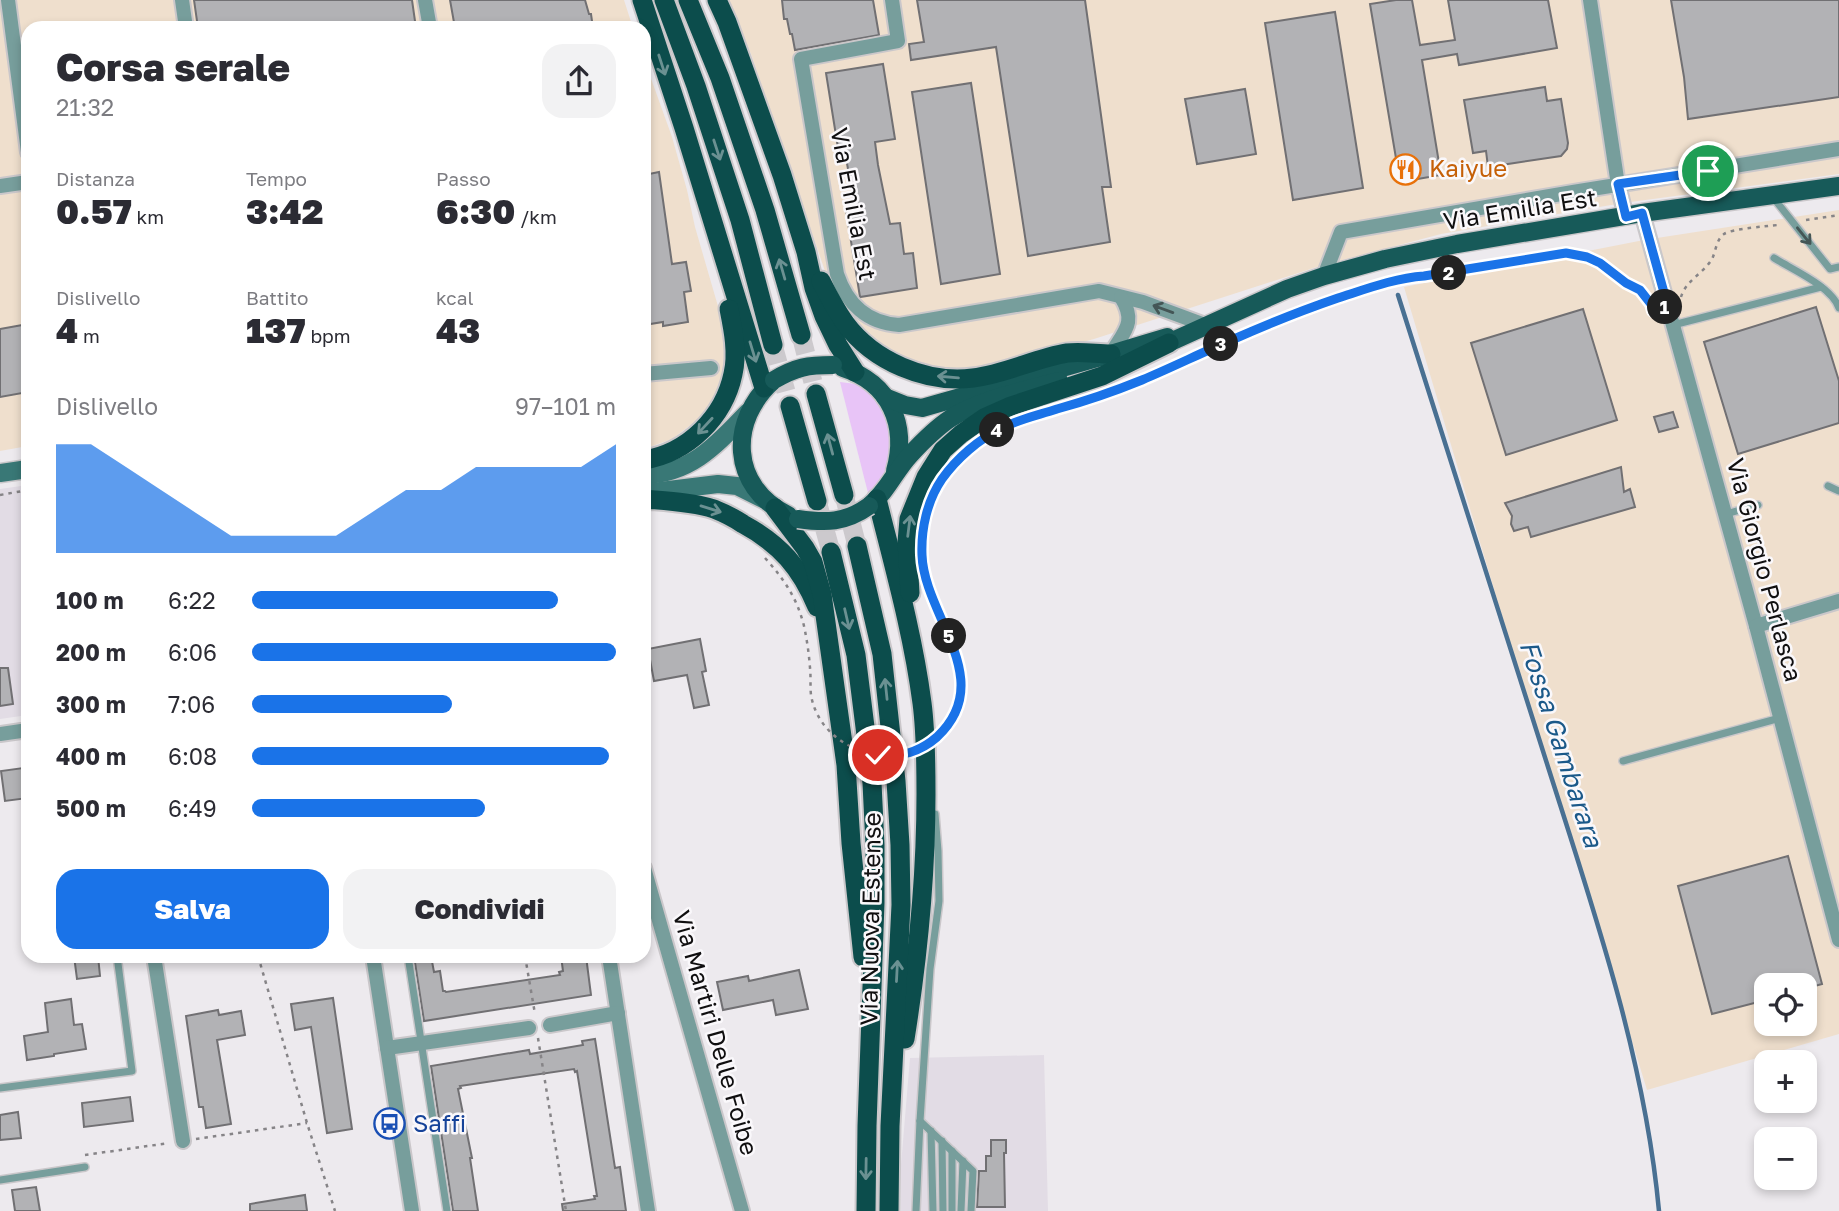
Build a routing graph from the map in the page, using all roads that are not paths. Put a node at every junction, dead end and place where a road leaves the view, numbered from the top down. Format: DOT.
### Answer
graph roads {
  1 [pos="8,0"];
  2 [pos="182,0"];
  3 [pos="425,0"];
  4 [pos="642,0"];
  5 [pos="664,0"];
  6 [pos="688,0"];
  7 [pos="709,0"];
  8 [pos="717,0"];
  9 [pos="892,0"];
  10 [pos="1590,0"];
  11 [pos="185,21"];
  12 [pos="429,21"];
  13 [pos="649,21"];
  14 [pos="651,27"];
  15 [pos="747,79"];
  16 [pos="21,99"];
  17 [pos="684,128"];
  18 [pos="1839,149"];
  19 [pos="21,183"];
  20 [pos="1618,184"];
  21 [pos="0,186"];
  22 [pos="1839,186"];
  23 [pos="1772,196"];
  24 [pos="1634,215"];
  25 [pos="806,252"];
  26 [pos="1773,258"];
  27 [pos="1839,267"];
  28 [pos="1324,276"];
  29 [pos="1821,287"];
  30 [pos="1121,297"];
  31 [pos="1839,307"];
  32 [pos="1212,322"];
  33 [pos="1673,325"];
  34 [pos="801,335"];
  35 [pos="1169,343"];
  36 [pos="773,345"];
  37 [pos="1111,355"];
  38 [pos="711,368"];
  39 [pos="855,372"];
  40 [pos="651,373"];
  41 [pos="769,384"];
  42 [pos="816,394"];
  43 [pos="885,397"];
  44 [pos="790,406"];
  45 [pos="748,412"];
  46 [pos="651,458"];
  47 [pos="21,470"];
  48 [pos="0,473"];
  49 [pos="894,473"];
  50 [pos="651,474"];
  51 [pos="1828,486"];
  52 [pos="1839,491"];
  53 [pos="651,492"];
  54 [pos="844,495"];
  55 [pos="651,500"];
  56 [pos="817,501"];
  57 [pos="873,503"];
  58 [pos="770,504"];
  59 [pos="1758,505"];
  60 [pos="1725,514"];
  61 [pos="858,546"];
  62 [pos="831,552"];
  63 [pos="1839,601"];
  64 [pos="1756,626"];
  65 [pos="826,631"];
  66 [pos="912,643"];
  67 [pos="1780,718"];
  68 [pos="21,731"];
  69 [pos="0,734"];
  70 [pos="1623,761"];
  71 [pos="926,762"];
  72 [pos="651,892"];
  73 [pos="1839,940"];
  74 [pos="118,963"];
  75 [pos="155,963"];
  76 [pos="374,963"];
  77 [pos="409,963"];
  78 [pos="610,963"];
  79 [pos="618,1013"];
  80 [pos="421,1043"];
  81 [pos="387,1048"];
  82 [pos="0,1088"];
  83 [pos="920,1121"];
  84 [pos="867,1126"];
  85 [pos="890,1126"];
  86 [pos="931,1131"];
  87 [pos="183,1141"];
  88 [pos="942,1141"];
  89 [pos="952,1151"];
  90 [pos="963,1161"];
  91 [pos="85,1167"];
  92 [pos="0,1180"];
  93 [pos="412,1211"];
  94 [pos="447,1211"];
  95 [pos="648,1211"];
  96 [pos="742,1211"];
  97 [pos="866,1211"];
  98 [pos="889,1211"];
  99 [pos="916,1211"];
  100 [pos="933,1211"];
  101 [pos="943,1211"];
  102 [pos="952,1211"];
  103 [pos="961,1211"];
  104 [pos="971,1211"];
  1 -- 16 [label="street"];
  2 -- 11 [label="street"];
  3 -- 12 [label="street"];
  4 -- 13 [label="highway, one-way"];
  5 -- 36 [label="highway, one-way"];
  34 -- 6 [label="highway, one-way"];
  7 -- 15 [label="highway"];
  8 -- 15 [label="highway"];
  9 -- 30 [label="street, Via Emilia Est"];
  10 -- 20 [label="street, Via Giorgio Perlasca"];
  14 -- 17 [label="highway, one-way"];
  15 -- 25 [label="highway"];
  17 -- 41 [label="highway, one-way"];
  17 -- 46 [label="highway, one-way"];
  18 -- 20 [label="street"];
  19 -- 21 [label="street"];
  20 -- 24 [label="street, Via Giorgio Perlasca"];
  20 -- 28 [label="street"];
  22 -- 23 [label="main road, Via Emilia Est"];
  23 -- 24 [label="main road, Via Emilia Est"];
  23 -- 27 [label="lane, one-way"];
  24 -- 28 [label="main road, Via Emilia Est"];
  24 -- 33 [label="street, Via Giorgio Perlasca"];
  37 -- 25 [label="highway, one-way"];
  25 -- 39 [label="highway"];
  26 -- 29 [label="lane"];
  28 -- 32 [label="main road, Via Emilia Est"];
  29 -- 31 [label="lane"];
  29 -- 33 [label="lane"];
  32 -- 30 [label="street, one-way"];
  30 -- 37 [label="street"];
  32 -- 35 [label="main road, Via Emilia Est"];
  32 -- 37 [label="main road, Via Emilia Est"];
  33 -- 60 [label="street, Via Giorgio Perlasca"];
  35 -- 49 [label="main road, Via Emilia Est"];
  66 -- 35 [label="highway, one-way"];
  37 -- 43 [label="main road, Via Emilia Est"];
  38 -- 40 [label="street"];
  39 -- 41 [label="main road, Via Emilia Est, bridge"];
  39 -- 43 [label="main road, Via Emilia Est"];
  41 -- 45 [label="main road"];
  54 -- 42 [label="highway, one-way"];
  43 -- 49 [label="main road, Via Emilia Est"];
  44 -- 56 [label="highway"];
  45 -- 50 [label="main road"];
  45 -- 58 [label="main road"];
  47 -- 48 [label="main road"];
  49 -- 57 [label="main road, Via Emilia Est"];
  51 -- 52 [label="lane"];
  53 -- 58 [label="main road"];
  55 -- 65 [label="highway, one-way"];
  57 -- 58 [label="main road, bridge"];
  57 -- 66 [label="highway"];
  58 -- 65 [label="highway"];
  59 -- 60 [label="lane"];
  60 -- 64 [label="street, Via Giorgio Perlasca"];
  85 -- 61 [label="highway, Via Nuova Estense, one-way"];
  62 -- 84 [label="highway, Via Nuova Estense, one-way"];
  63 -- 64 [label="street"];
  64 -- 67 [label="street, Via Giorgio Perlasca"];
  65 -- 84 [label="highway"];
  66 -- 71 [label="highway"];
  67 -- 70 [label="lane"];
  67 -- 73 [label="street, Via Giorgio Perlasca"];
  68 -- 69 [label="street"];
  71 -- 83 [label="lane"];
  71 -- 85 [label="highway"];
  72 -- 96 [label="street, Via Martiri Delle Foibe"];
  74 -- 82 [label="lane"];
  75 -- 87 [label="street"];
  76 -- 81 [label="street"];
  77 -- 80 [label="lane"];
  78 -- 79 [label="street"];
  79 -- 80 [label="street"];
  79 -- 95 [label="street"];
  80 -- 81 [label="street"];
  80 -- 94 [label="lane"];
  81 -- 93 [label="street"];
  83 -- 86 [label="lane"];
  83 -- 99 [label="lane"];
  84 -- 97 [label="highway, Via Nuova Estense, one-way"];
  85 -- 98 [label="highway, Via Nuova Estense"];
  86 -- 88 [label="lane"];
  86 -- 100 [label="lane"];
  88 -- 89 [label="lane"];
  88 -- 101 [label="lane"];
  89 -- 90 [label="lane"];
  89 -- 102 [label="lane"];
  90 -- 103 [label="lane"];
  90 -- 104 [label="lane"];
  91 -- 92 [label="lane"];
}
